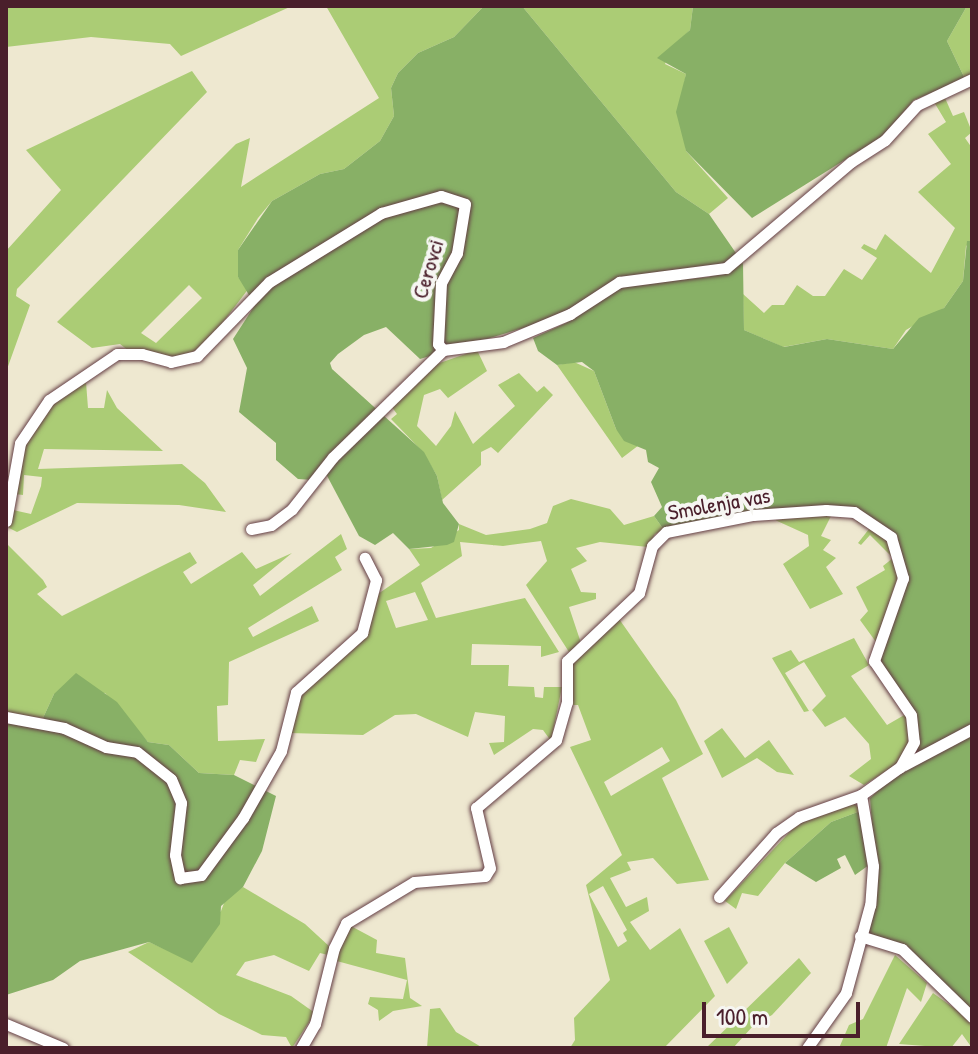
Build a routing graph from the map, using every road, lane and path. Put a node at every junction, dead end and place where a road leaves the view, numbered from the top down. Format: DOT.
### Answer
graph roads {
  1 [pos="972,79"];
  2 [pos="443,350"];
  3 [pos="6,521"];
  4 [pos="251,529"];
  5 [pos="365,558"];
  6 [pos="6,717"];
  7 [pos="972,729"];
  8 [pos="900,767"];
  9 [pos="861,795"];
  10 [pos="719,897"];
  11 [pos="860,936"];
  12 [pos="972,1017"];
  13 [pos="6,1024"];
  14 [pos="63,1048"];
  15 [pos="301,1048"];
  16 [pos="807,1048"];
  1 -- 2 [label="street"];
  2 -- 3 [label="street, Cerovci"];
  2 -- 4 [label="street"];
  5 -- 6 [label="street"];
  7 -- 8 [label="street"];
  8 -- 9 [label="street"];
  8 -- 15 [label="street, Smolenja vas"];
  9 -- 10 [label="street"];
  9 -- 11 [label="street"];
  11 -- 12 [label="street"];
  11 -- 16 [label="street"];
  13 -- 14 [label="street"];
}
